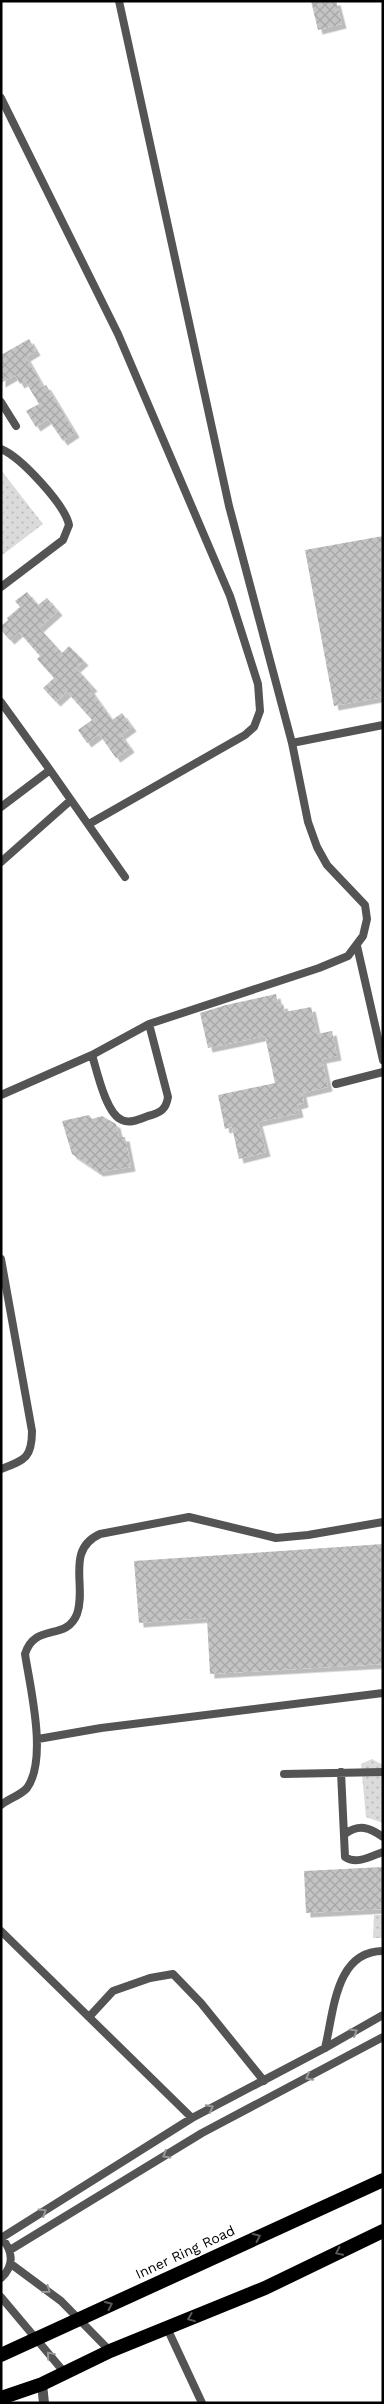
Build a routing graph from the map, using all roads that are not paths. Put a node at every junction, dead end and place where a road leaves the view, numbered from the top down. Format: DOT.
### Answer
graph roads {
  1 [pos="119,1"];
  2 [pos="1,98"];
  3 [pos="1,402"];
  4 [pos="16,426"];
  5 [pos="1,449"];
  6 [pos="1,587"];
  7 [pos="1,702"];
  8 [pos="383,725"];
  9 [pos="292,743"];
  10 [pos="50,770"];
  11 [pos="71,800"];
  12 [pos="1,807"];
  13 [pos="89,824"];
  14 [pos="1,862"];
  15 [pos="125,877"];
  16 [pos="358,946"];
  17 [pos="149,1024"];
  18 [pos="92,1055"];
  19 [pos="383,1060"];
  20 [pos="383,1072"];
  21 [pos="336,1084"];
  22 [pos="1,1095"];
  23 [pos="1,1260"];
  24 [pos="1,1469"];
  25 [pos="383,1522"];
  26 [pos="383,1693"];
  27 [pos="38,1739"];
  28 [pos="341,1772"];
  29 [pos="383,1772"];
  30 [pos="284,1774"];
  31 [pos="1,1805"];
  32 [pos="345,1834"];
  33 [pos="383,1837"];
  34 [pos="383,1852"];
  35 [pos="1,1931"];
  36 [pos="383,1951"];
  37 [pos="383,2015"];
  38 [pos="89,2017"];
  39 [pos="383,2037"];
  40 [pos="325,2048"];
  41 [pos="264,2082"];
  42 [pos="192,2118"];
  43 [pos="383,2180"];
  44 [pos="383,2231"];
  45 [pos="1,2238"];
  46 [pos="10,2250"];
  47 [pos="11,2264"];
  48 [pos="1,2278"];
  49 [pos="1,2296"];
  50 [pos="80,2319"];
  51 [pos="167,2328"];
  52 [pos="36,2339"];
  53 [pos="110,2351"];
  54 [pos="1,2355"];
  55 [pos="64,2372"];
  56 [pos="42,2384"];
  57 [pos="1,2398"];
  58 [pos="44,2403"];
  59 [pos="202,2403"];
  1 -- 9 [label="lane"];
  2 -- 13 [label="lane"];
  3 -- 4 [label="lane"];
  5 -- 6 [label="lane"];
  7 -- 10 [label="lane"];
  8 -- 9 [label="lane"];
  9 -- 16 [label="lane"];
  10 -- 11 [label="lane"];
  10 -- 12 [label="lane"];
  11 -- 13 [label="lane"];
  11 -- 14 [label="lane"];
  13 -- 15 [label="lane"];
  16 -- 17 [label="lane"];
  16 -- 19 [label="lane"];
  17 -- 18 [label="lane"];
  17 -- 18 [label="lane"];
  18 -- 22 [label="lane"];
  20 -- 21 [label="lane"];
  23 -- 24 [label="lane"];
  25 -- 27 [label="lane"];
  26 -- 27 [label="lane"];
  27 -- 31 [label="lane"];
  28 -- 29 [label="lane"];
  28 -- 30 [label="lane"];
  28 -- 32 [label="lane"];
  32 -- 33 [label="lane"];
  32 -- 34 [label="lane"];
  35 -- 38 [label="lane"];
  36 -- 40 [label="lane"];
  40 -- 37 [label="lane, one-way"];
  38 -- 41 [label="lane"];
  38 -- 42 [label="lane"];
  39 -- 46 [label="lane, one-way"];
  40 -- 41 [label="lane"];
  42 -- 41 [label="lane, one-way"];
  45 -- 42 [label="lane, one-way"];
  50 -- 43 [label="highway, Inner Ring Road, one-way"];
  44 -- 51 [label="highway, one-way"];
  45 -- 46 [label="lane"];
  46 -- 47 [label="lane"];
  47 -- 48 [label="lane"];
  47 -- 50 [label="lane, one-way"];
  49 -- 52 [label="lane"];
  50 -- 52 [label="highway, Inner Ring Road"];
  50 -- 53 [label="lane"];
  51 -- 53 [label="highway"];
  51 -- 59 [label="lane"];
  52 -- 54 [label="highway, Inner Ring Road"];
  55 -- 52 [label="lane, one-way"];
  53 -- 55 [label="highway"];
  55 -- 56 [label="highway"];
  56 -- 57 [label="highway"];
  56 -- 58 [label="street"];
}
